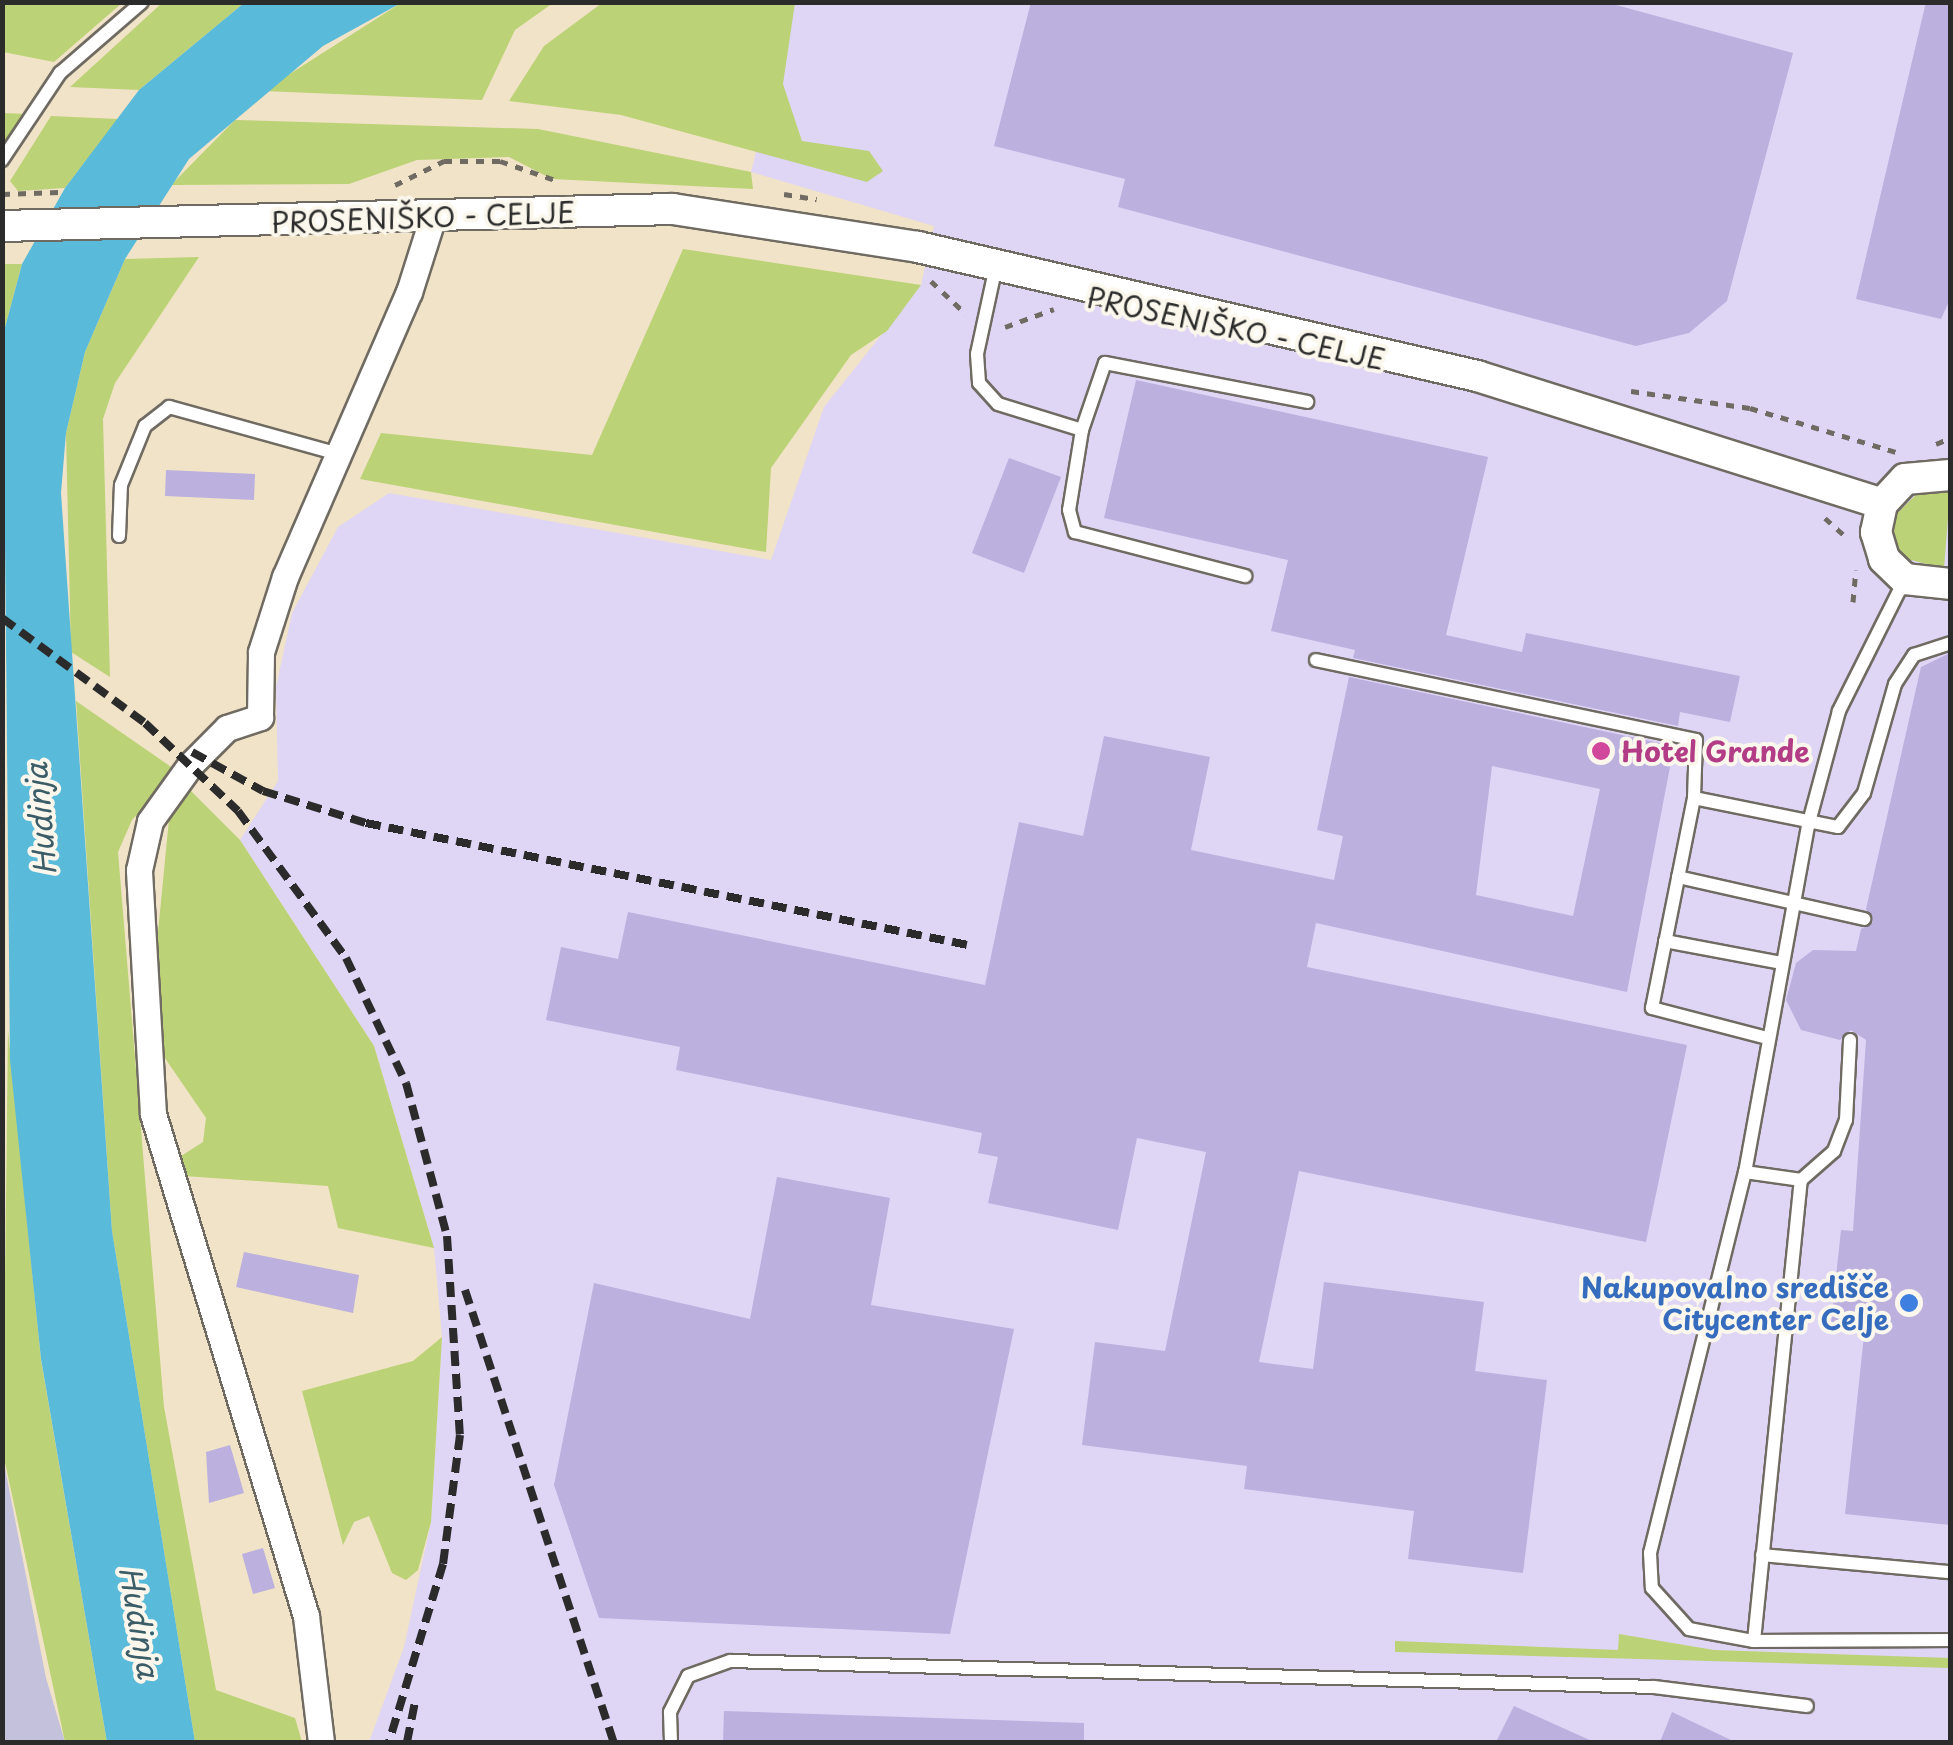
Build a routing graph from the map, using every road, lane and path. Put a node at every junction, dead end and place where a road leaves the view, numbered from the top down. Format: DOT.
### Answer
graph roads {
  1 [pos="142,2"];
  2 [pos="2,160"];
  3 [pos="13,193"];
  4 [pos="2,194"];
  5 [pos="434,213"];
  6 [pos="2,226"];
  7 [pos="996,266"];
  8 [pos="926,276"];
  9 [pos="1074,313"];
  10 [pos="985,321"];
  11 [pos="1308,402"];
  12 [pos="1082,430"];
  13 [pos="339,454"];
  14 [pos="1950,475"];
  15 [pos="1882,504"];
  16 [pos="1813,510"];
  17 [pos="119,536"];
  18 [pos="1855,546"];
  19 [pos="1856,563"];
  20 [pos="1245,576"];
  21 [pos="1905,579"];
  22 [pos="1950,584"];
  23 [pos="1854,602"];
  24 [pos="1950,643"];
  25 [pos="1316,660"];
  26 [pos="1694,798"];
  27 [pos="1808,826"];
  28 [pos="1678,877"];
  29 [pos="1793,902"];
  30 [pos="1864,919"];
  31 [pos="1665,941"];
  32 [pos="1781,963"];
  33 [pos="1767,1038"];
  34 [pos="1850,1040"];
  35 [pos="1745,1172"];
  36 [pos="1801,1180"];
  37 [pos="1762,1555"];
  38 [pos="1950,1572"];
  39 [pos="1950,1640"];
  40 [pos="1754,1641"];
  41 [pos="1807,1706"];
  42 [pos="321,1742"];
  43 [pos="671,1742"];
  1 -- 2 [label="lane"];
  3 -- 4 [label="path"];
  5 -- 6 [label="street"];
  5 -- 7 [label="street"];
  5 -- 13 [label="street"];
  7 -- 10 [label="lane"];
  7 -- 15 [label="street"];
  8 -- 10 [label="path"];
  9 -- 10 [label="path, PROSENIŠKO - CELJE"];
  10 -- 12 [label="lane"];
  11 -- 12 [label="lane"];
  12 -- 20 [label="lane"];
  13 -- 17 [label="lane"];
  13 -- 42 [label="street"];
  14 -- 15 [label="street"];
  15 -- 21 [label="street"];
  16 -- 18 [label="path"];
  19 -- 23 [label="path"];
  21 -- 22 [label="street"];
  21 -- 27 [label="lane"];
  24 -- 27 [label="lane"];
  25 -- 26 [label="lane"];
  26 -- 27 [label="lane"];
  26 -- 28 [label="lane"];
  27 -- 29 [label="lane"];
  28 -- 29 [label="lane"];
  28 -- 31 [label="lane"];
  29 -- 30 [label="lane"];
  29 -- 32 [label="lane"];
  31 -- 32 [label="lane"];
  31 -- 33 [label="lane"];
  32 -- 33 [label="lane"];
  33 -- 35 [label="lane"];
  34 -- 36 [label="lane"];
  35 -- 36 [label="lane"];
  35 -- 40 [label="lane"];
  36 -- 37 [label="lane"];
  37 -- 38 [label="lane"];
  37 -- 40 [label="lane"];
  39 -- 40 [label="lane"];
  41 -- 43 [label="lane"];
}
